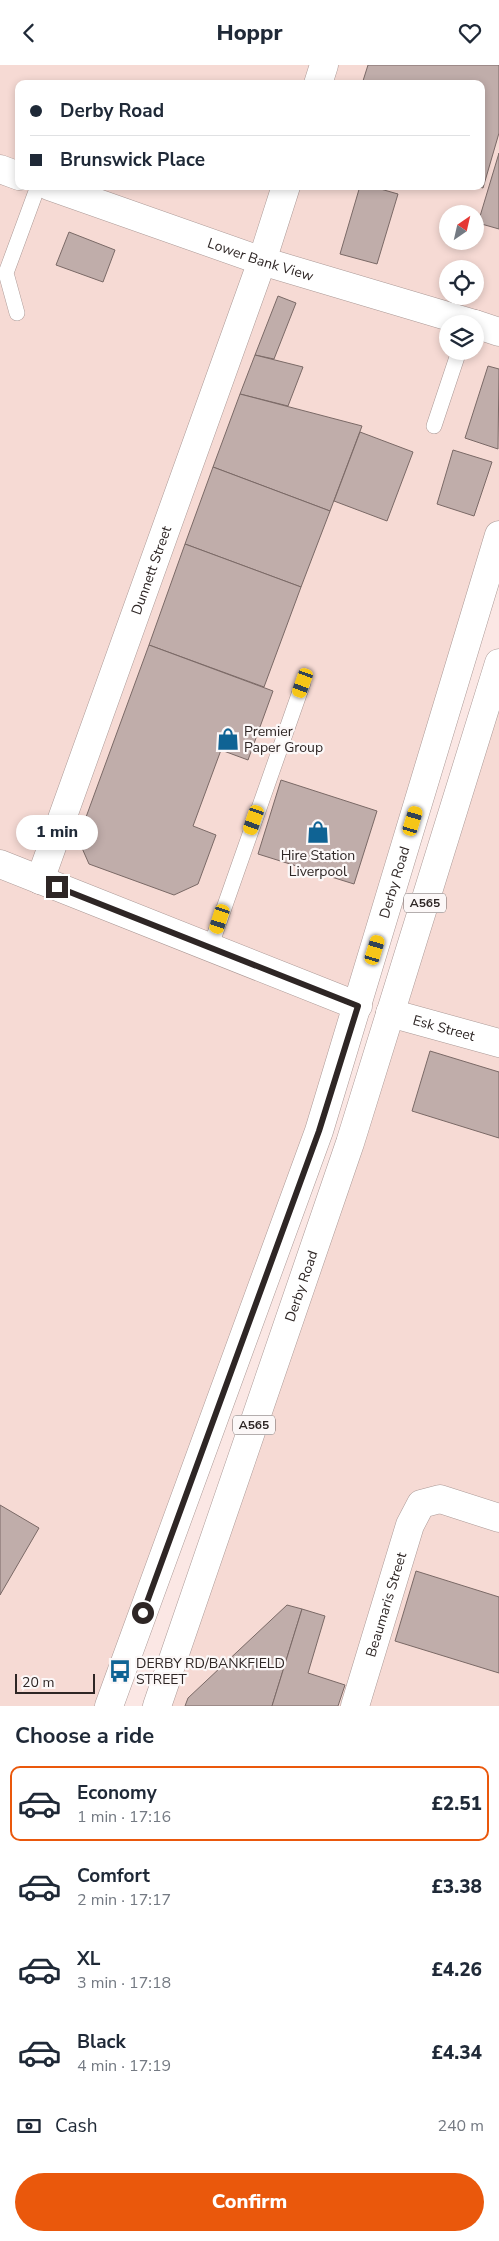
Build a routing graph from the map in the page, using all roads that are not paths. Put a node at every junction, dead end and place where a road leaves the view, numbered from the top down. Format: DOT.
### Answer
graph roads {
  1 [pos="324,65"];
  2 [pos="319,80"];
  3 [pos="0,169"];
  4 [pos="15,175"];
  5 [pos="37,190"];
  6 [pos="60,190"];
  7 [pos="285,190"];
  8 [pos="262,261"];
  9 [pos="17,313"];
  10 [pos="444,315"];
  11 [pos="484,327"];
  12 [pos="499,331"];
  13 [pos="456,360"];
  14 [pos="434,426"];
  15 [pos="499,535"];
  16 [pos="499,663"];
  17 [pos="303,683"];
  18 [pos="492,705"];
  19 [pos="0,864"];
  20 [pos="40,880"];
  21 [pos="210,948"];
  22 [pos="358,1006"];
  23 [pos="390,1013"];
  24 [pos="499,1043"];
  25 [pos="499,1517"];
  26 [pos="109,1706"];
  27 [pos="157,1706"];
  28 [pos="355,1706"];
  1 -- 2 [label="main road"];
  3 -- 4 [label="main road"];
  5 -- 9 [label="lane"];
  6 -- 8 [label="main road, Lower Bank View"];
  7 -- 8 [label="main road, Dunnett Street"];
  8 -- 10 [label="main road, Lower Bank View"];
  8 -- 20 [label="main road, Dunnett Street"];
  11 -- 12 [label="main road, Lower Bank View"];
  13 -- 14 [label="lane"];
  15 -- 22 [label="main road, Derby Road / A565"];
  16 -- 18 [label="main road, Derby Road / A565"];
  17 -- 21 [label="lane"];
  18 -- 23 [label="main road, Derby Road / A565"];
  19 -- 20 [label="main road"];
  20 -- 21 [label="main road"];
  21 -- 22 [label="main road"];
  22 -- 26 [label="main road, Derby Road / A565"];
  23 -- 24 [label="main road, Esk Street"];
  23 -- 27 [label="main road, Derby Road / A565"];
  25 -- 28 [label="main road, Beaumaris Street"];
}
